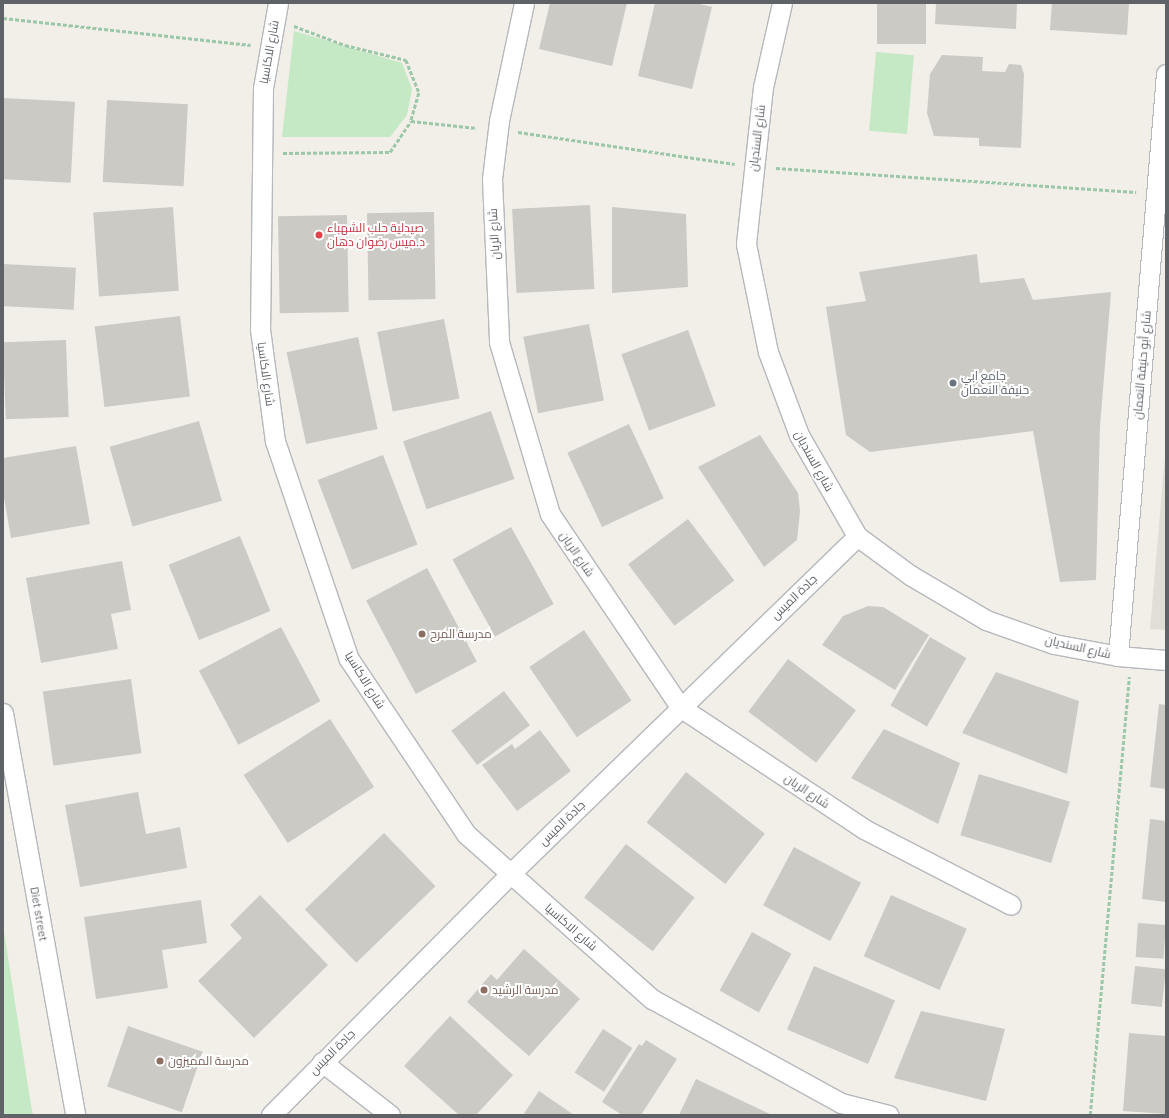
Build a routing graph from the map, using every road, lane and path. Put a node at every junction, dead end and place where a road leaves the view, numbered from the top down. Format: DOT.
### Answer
graph roads {
  1 [pos="524,3"];
  2 [pos="782,3"];
  3 [pos="277,11"];
  4 [pos="3,18"];
  5 [pos="269,46"];
  6 [pos="1166,74"];
  7 [pos="411,121"];
  8 [pos="498,130"];
  9 [pos="262,153"];
  10 [pos="753,166"];
  11 [pos="1156,193"];
  12 [pos="857,536"];
  13 [pos="1124,657"];
  14 [pos="1166,660"];
  15 [pos="680,707"];
  16 [pos="3,713"];
  17 [pos="510,874"];
  18 [pos="1011,905"];
  19 [pos="322,1062"];
  20 [pos="75,1115"];
  21 [pos="271,1115"];
  22 [pos="390,1115"];
  23 [pos="889,1115"];
  24 [pos="1090,1115"];
  1 -- 8 [label="street, شارع الريان"];
  2 -- 10 [label="street, شارع السنديان"];
  3 -- 5 [label="street, شارع الاكاسيا"];
  3 -- 7 [label="path"];
  4 -- 5 [label="path"];
  5 -- 9 [label="street, شارع الاكاسيا"];
  6 -- 11 [label="street, شارع أبو حنيفة النعمان"];
  7 -- 8 [label="path"];
  7 -- 9 [label="path"];
  8 -- 10 [label="path"];
  8 -- 15 [label="street, شارع الريان"];
  9 -- 17 [label="street, شارع الاكاسيا"];
  10 -- 11 [label="path"];
  10 -- 12 [label="street, شارع السنديان"];
  11 -- 13 [label="street, شارع أبو حنيفة النعمان"];
  12 -- 13 [label="street, شارع السنديان"];
  12 -- 15 [label="street, جادة الميس"];
  13 -- 14 [label="street, شارع السنديان"];
  13 -- 24 [label="path"];
  15 -- 17 [label="street, جادة الميس"];
  15 -- 18 [label="street, شارع الريان"];
  16 -- 20 [label="street, Diet street"];
  17 -- 19 [label="street, جادة الميس"];
  17 -- 23 [label="street, شارع الاكاسيا"];
  19 -- 21 [label="street, جادة الميس"];
  19 -- 22 [label="street"];
}
